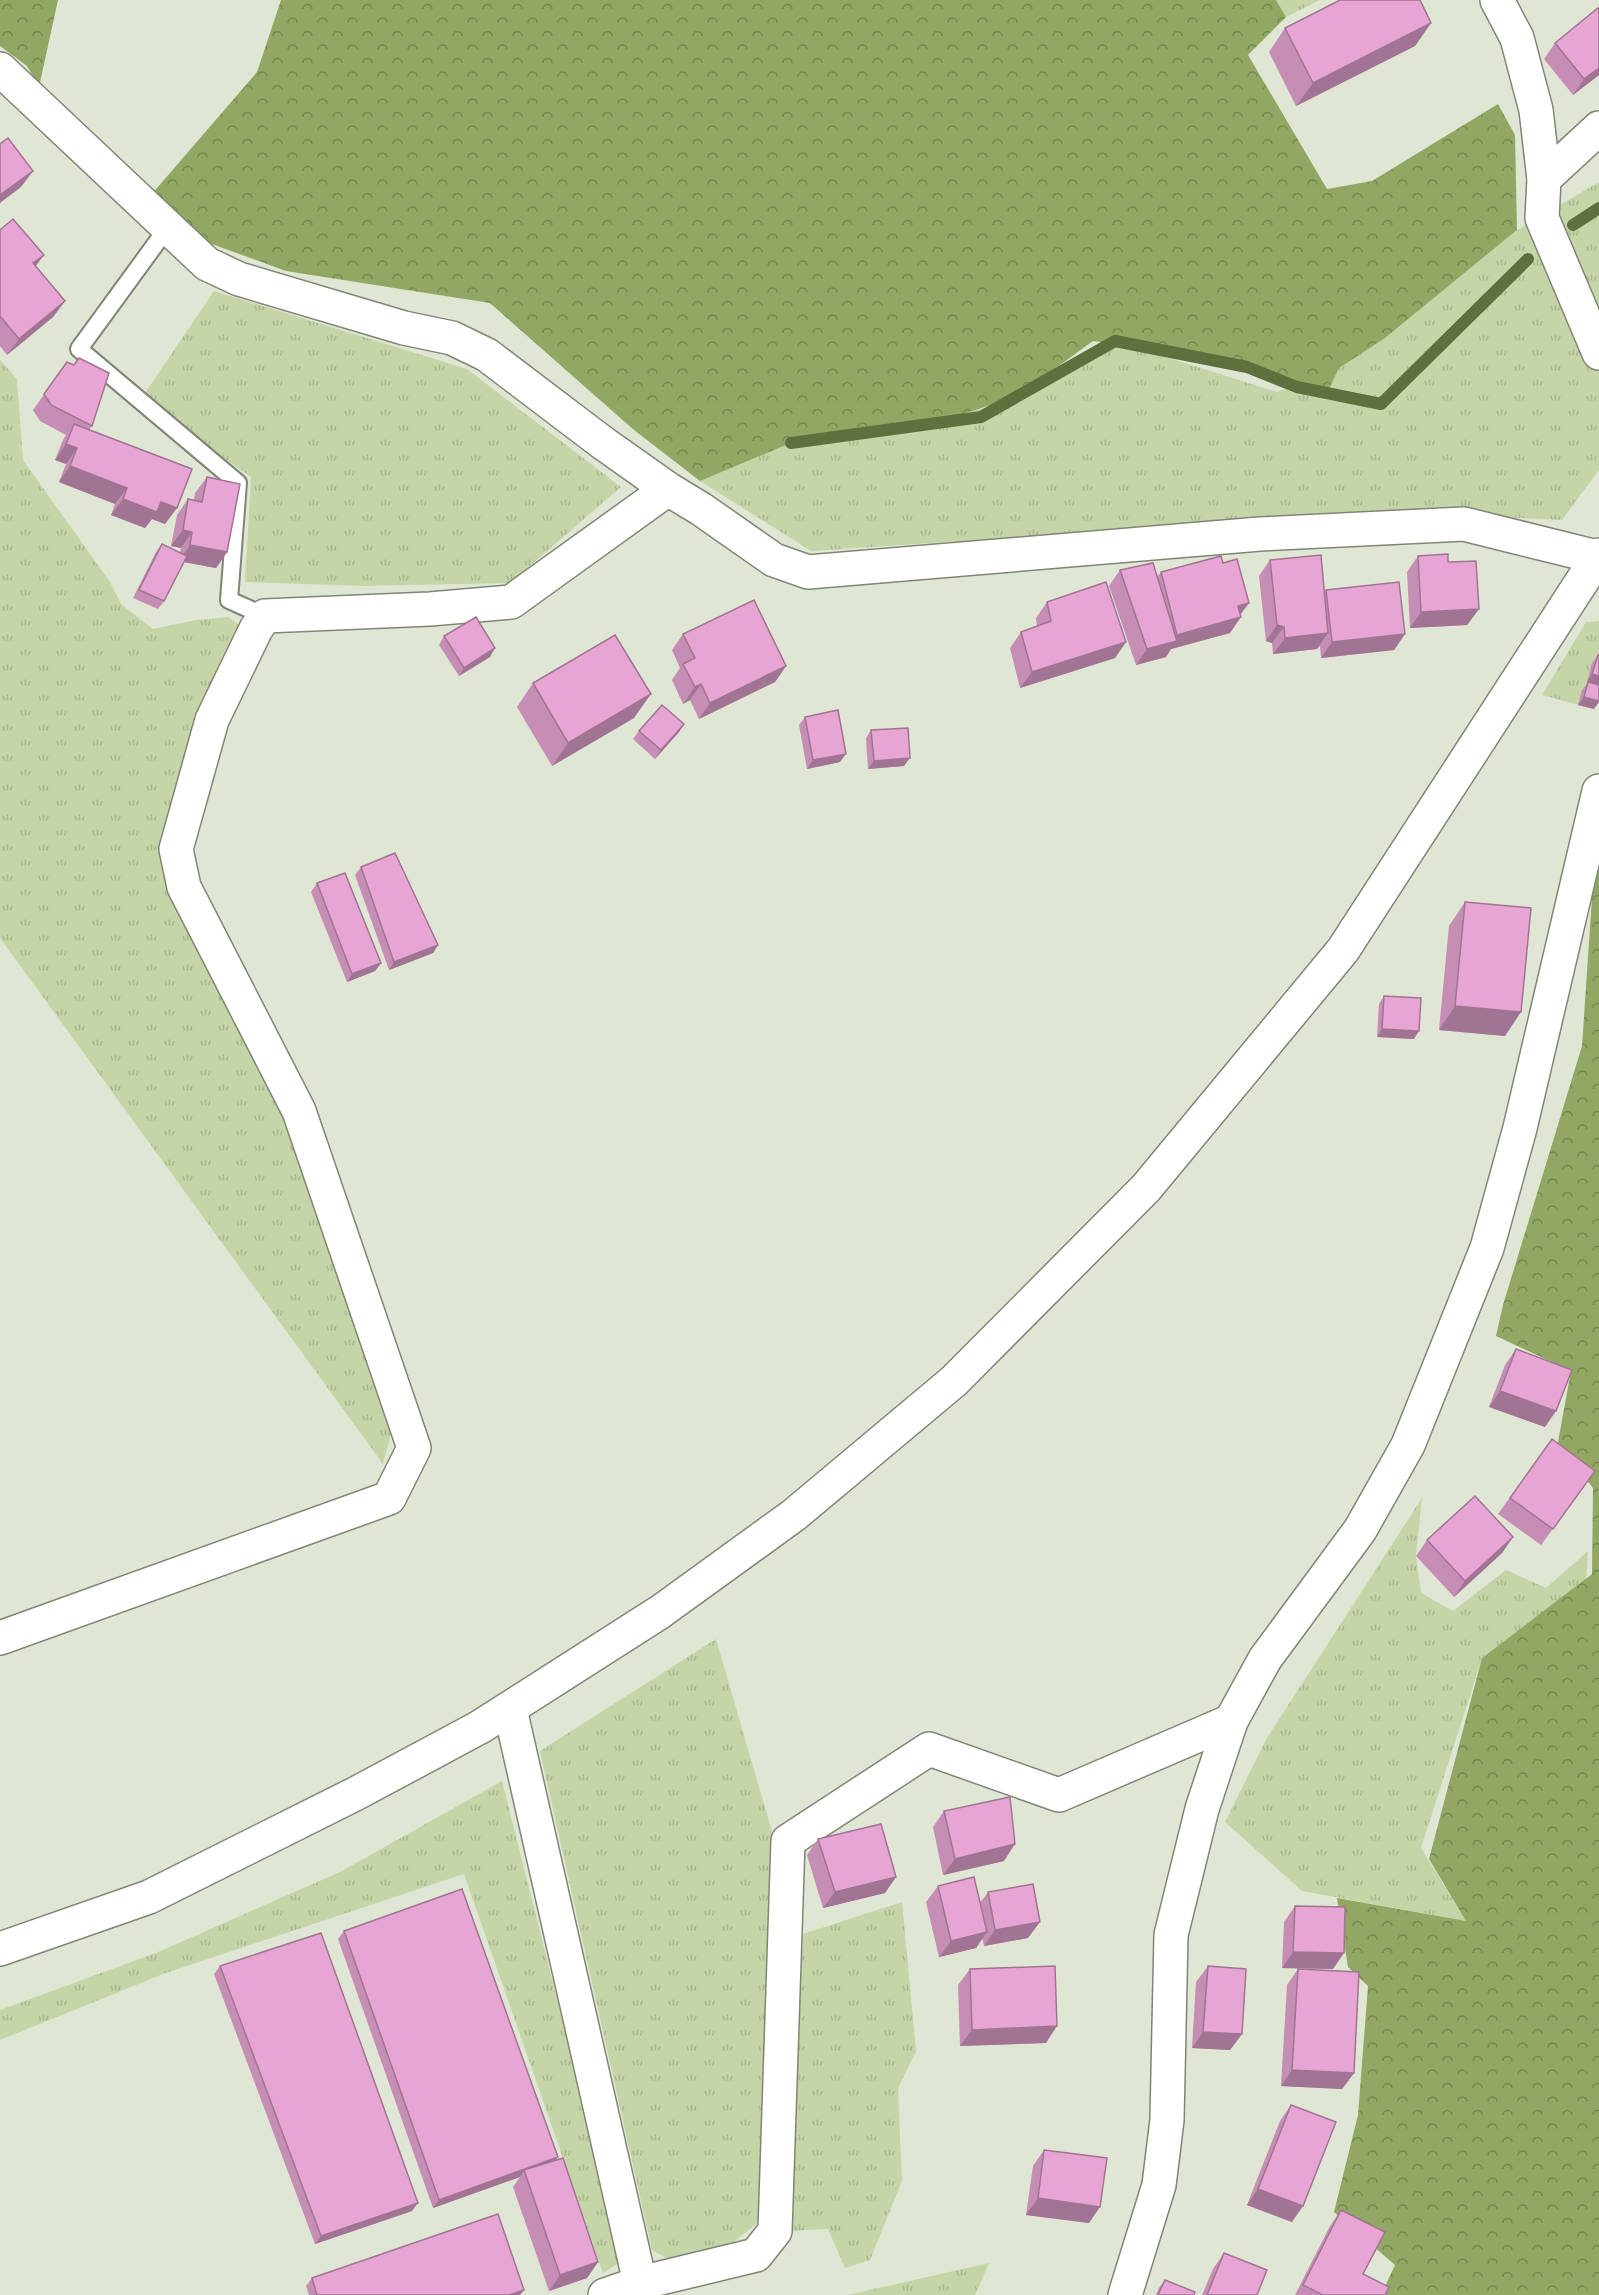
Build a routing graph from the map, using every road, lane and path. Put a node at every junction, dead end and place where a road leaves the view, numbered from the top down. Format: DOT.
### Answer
graph roads {
  1 [pos="1497,0"];
  2 [pos="0,69"];
  3 [pos="1599,128"];
  4 [pos="1544,179"];
  5 [pos="168,226"];
  6 [pos="1599,353"];
  7 [pos="668,489"];
  8 [pos="1598,557"];
  9 [pos="265,616"];
  10 [pos="1599,791"];
  11 [pos="0,1638"];
  12 [pos="510,1709"];
  13 [pos="1231,1721"];
  14 [pos="0,1949"];
  15 [pos="640,2283"];
  16 [pos="605,2295"];
  17 [pos="1125,2295"];
  1 -- 4 [label="street"];
  2 -- 5 [label="street"];
  3 -- 4 [label="street"];
  4 -- 6 [label="street"];
  5 -- 7 [label="street"];
  5 -- 9 [label="lane"];
  7 -- 8 [label="street"];
  7 -- 9 [label="street"];
  8 -- 12 [label="street"];
  9 -- 11 [label="street"];
  10 -- 13 [label="street"];
  12 -- 14 [label="street"];
  12 -- 15 [label="street"];
  13 -- 15 [label="street"];
  13 -- 17 [label="street"];
  15 -- 16 [label="street"];
}
